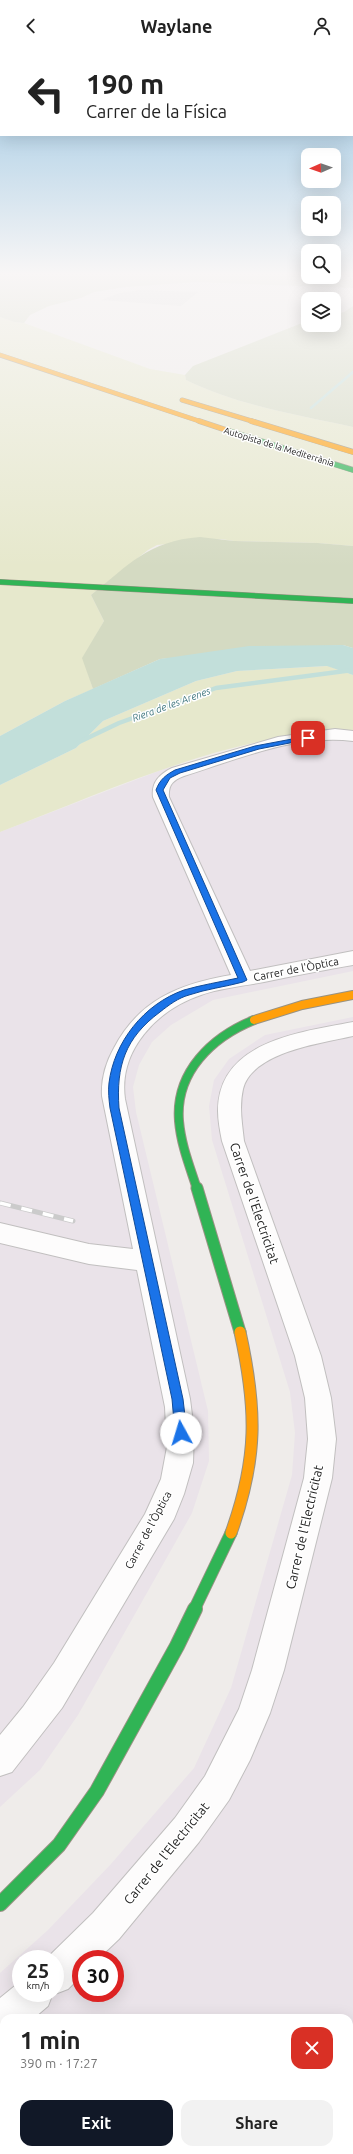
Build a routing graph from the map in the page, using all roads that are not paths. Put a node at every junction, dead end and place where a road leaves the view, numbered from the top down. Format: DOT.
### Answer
graph roads {
  1 [pos="47,371"];
  2 [pos="173,398"];
  3 [pos="353,452"];
  4 [pos="353,470"];
  5 [pos="0,582"];
  6 [pos="353,601"];
  7 [pos="353,736"];
  8 [pos="353,958"];
  9 [pos="243,980"];
  10 [pos="353,995"];
  11 [pos="353,1029"];
  12 [pos="0,1233"];
  13 [pos="148,1261"];
  14 [pos="0,1760"];
  15 [pos="0,1904"];
  16 [pos="64,1967"];
  17 [pos="24,2002"];
  18 [pos="9,2014"];
  1 -- 4 [label="main road, Autopista de la Mediterrània"];
  2 -- 3 [label="main road, Autopista de la Mediterrània"];
  5 -- 6 [label="main road"];
  7 -- 9 [label="street"];
  8 -- 9 [label="street, Carrer de l'Òptica"];
  9 -- 13 [label="street, Carrer de l'Òptica"];
  10 -- 15 [label="main road"];
  11 -- 16 [label="street, Carrer de l'Electricitat"];
  12 -- 13 [label="street"];
  13 -- 14 [label="street, Carrer de l'Òptica"];
  17 -- 18 [label="street"];
}
